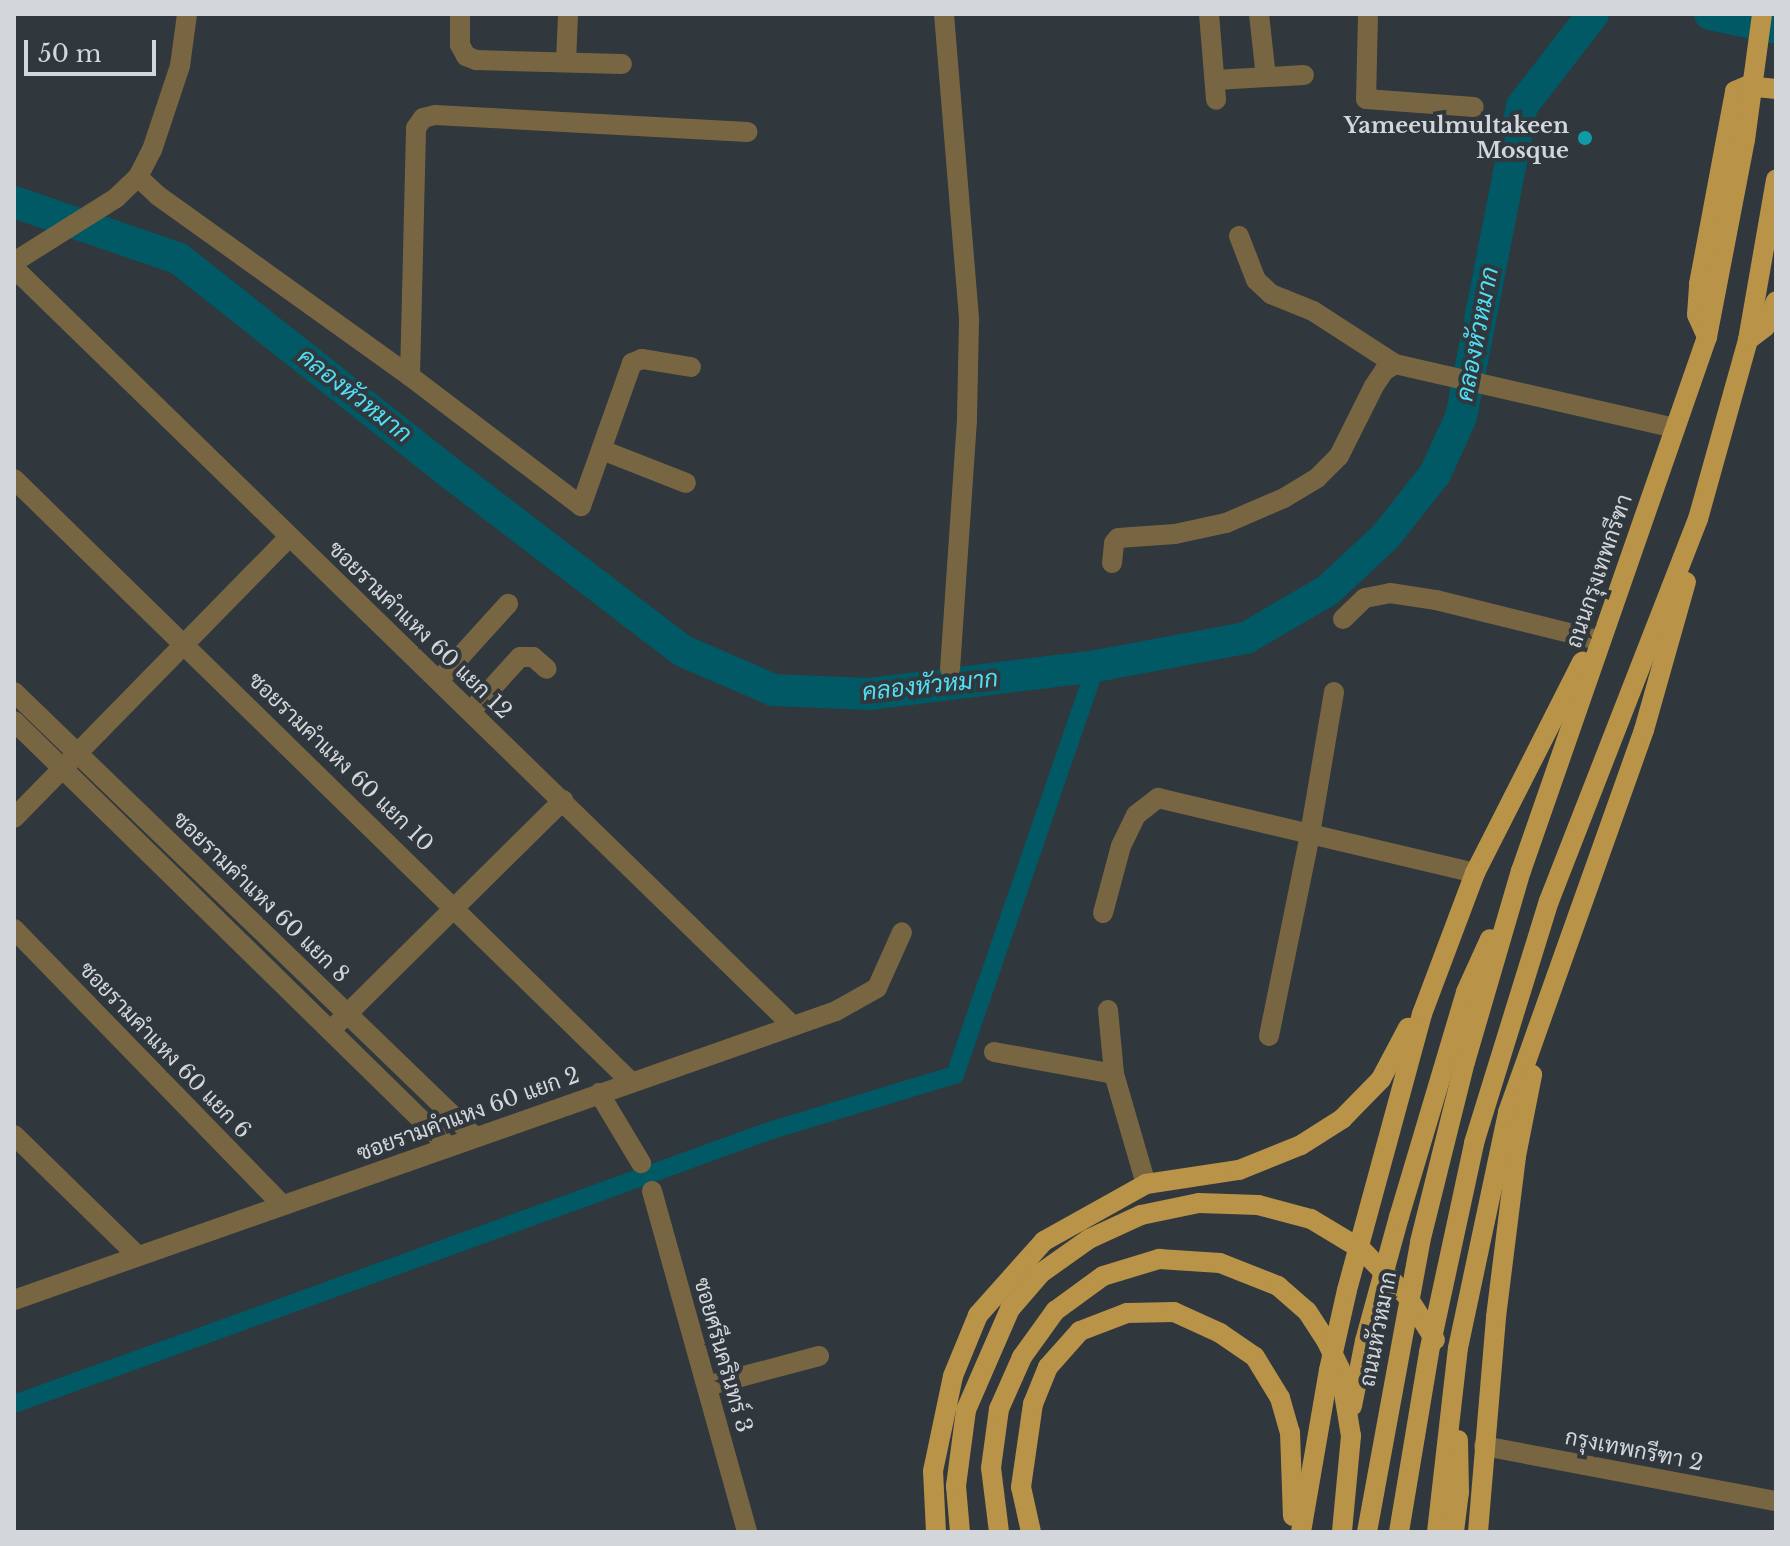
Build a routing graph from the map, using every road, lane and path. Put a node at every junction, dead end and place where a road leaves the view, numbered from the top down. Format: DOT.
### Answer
graph roads {
  1 [pos="187,14"];
  2 [pos="460,14"];
  3 [pos="568,14"];
  4 [pos="944,14"];
  5 [pos="1209,14"];
  6 [pos="1259,14"];
  7 [pos="1368,14"];
  8 [pos="1762,14"];
  9 [pos="566,62"];
  10 [pos="622,64"];
  11 [pos="1304,75"];
  12 [pos="1266,77"];
  13 [pos="1776,89"];
  14 [pos="1474,107"];
  15 [pos="748,132"];
  16 [pos="138,177"];
  17 [pos="1776,179"];
  18 [pos="1239,236"];
  19 [pos="19,261"];
  20 [pos="1776,301"];
  21 [pos="1707,337"];
  22 [pos="1748,340"];
  23 [pos="1395,364"];
  24 [pos="691,367"];
  25 [pos="410,376"];
  26 [pos="1674,428"];
  27 [pos="602,450"];
  28 [pos="14,479"];
  29 [pos="686,483"];
  30 [pos="1698,519"];
  31 [pos="289,537"];
  32 [pos="1112,563"];
  33 [pos="1613,602"];
  34 [pos="508,604"];
  35 [pos="1343,619"];
  36 [pos="1594,639"];
  37 [pos="186,644"];
  38 [pos="950,668"];
  39 [pos="547,669"];
  40 [pos="439,680"];
  41 [pos="14,692"];
  42 [pos="1334,692"];
  43 [pos="471,711"];
  44 [pos="14,721"];
  45 [pos="76,752"];
  46 [pos="61,767"];
  47 [pos="563,800"];
  48 [pos="14,818"];
  49 [pos="1310,834"];
  50 [pos="1521,871"];
  51 [pos="1475,873"];
  52 [pos="213,885"];
  53 [pos="198,901"];
  54 [pos="454,906"];
  55 [pos="1103,913"];
  56 [pos="14,929"];
  57 [pos="902,932"];
  58 [pos="1449,937"];
  59 [pos="1549,1001"];
  60 [pos="1108,1010"];
  61 [pos="347,1014"];
  62 [pos="793,1026"];
  63 [pos="330,1031"];
  64 [pos="1269,1036"];
  65 [pos="994,1052"];
  66 [pos="1114,1074"];
  67 [pos="631,1082"];
  68 [pos="599,1093"];
  69 [pos="14,1135"];
  70 [pos="1445,1136"];
  71 [pos="475,1137"];
  72 [pos="449,1147"];
  73 [pos="641,1163"];
  74 [pos="1146,1184"];
  75 [pos="652,1191"];
  76 [pos="282,1205"];
  77 [pos="138,1256"];
  78 [pos="14,1300"];
  79 [pos="819,1356"];
  80 [pos="707,1386"];
  81 [pos="1484,1446"];
  82 [pos="1776,1501"];
  83 [pos="747,1532"];
  84 [pos="936,1532"];
  85 [pos="960,1532"];
  86 [pos="999,1532"];
  87 [pos="1031,1532"];
  88 [pos="1292,1532"];
  89 [pos="1301,1532"];
  90 [pos="1328,1532"];
  91 [pos="1342,1532"];
  92 [pos="1367,1532"];
  93 [pos="1399,1532"];
  94 [pos="1437,1532"];
  95 [pos="1454,1532"];
  96 [pos="1478,1532"];
  1 -- 16 [label="street"];
  2 -- 9 [label="street"];
  3 -- 9 [label="street"];
  4 -- 38 [label="street"];
  5 -- 12 [label="street"];
  6 -- 12 [label="street"];
  7 -- 14 [label="street"];
  8 -- 21 [label="main road, ถนนกรุงเทพกรีฑา"];
  9 -- 10 [label="street"];
  11 -- 12 [label="street"];
  13 -- 21 [label="main road"];
  15 -- 25 [label="street"];
  16 -- 19 [label="street"];
  16 -- 25 [label="street"];
  17 -- 22 [label="main road"];
  18 -- 23 [label="street"];
  19 -- 31 [label="street, ซอยรามคำแหง 60 แยก 12"];
  20 -- 22 [label="main road"];
  21 -- 26 [label="main road, ถนนกรุงเทพกรีฑา"];
  22 -- 30 [label="main road"];
  23 -- 26 [label="street"];
  23 -- 32 [label="street"];
  24 -- 27 [label="street"];
  25 -- 27 [label="street"];
  26 -- 33 [label="main road, ถนนกรุงเทพกรีฑา"];
  27 -- 29 [label="street"];
  28 -- 37 [label="street, ซอยรามคำแหง 60 แยก 10"];
  30 -- 59 [label="main road"];
  30 -- 93 [label="main road"];
  31 -- 37 [label="street"];
  31 -- 40 [label="street, ซอยรามคำแหง 60 แยก 12"];
  33 -- 36 [label="main road"];
  33 -- 50 [label="main road, ถนนกรุงเทพกรีฑา"];
  34 -- 40 [label="street"];
  35 -- 36 [label="street"];
  36 -- 51 [label="main road"];
  37 -- 45 [label="street"];
  37 -- 54 [label="street, ซอยรามคำแหง 60 แยก 10"];
  39 -- 43 [label="street"];
  40 -- 43 [label="street, ซอยรามคำแหง 60 แยก 12"];
  41 -- 45 [label="street, ซอยรามคำแหง 60 แยก 8"];
  42 -- 49 [label="street"];
  43 -- 47 [label="street, ซอยรามคำแหง 60 แยก 12"];
  44 -- 46 [label="street"];
  45 -- 46 [label="street"];
  45 -- 52 [label="street, ซอยรามคำแหง 60 แยก 8"];
  46 -- 48 [label="street"];
  46 -- 53 [label="street"];
  47 -- 54 [label="street"];
  47 -- 62 [label="street, ซอยรามคำแหง 60 แยก 12"];
  49 -- 51 [label="street"];
  49 -- 55 [label="street"];
  49 -- 64 [label="street"];
  50 -- 70 [label="main road, ถนนกรุงเทพกรีฑา"];
  50 -- 90 [label="main road"];
  51 -- 58 [label="main road"];
  52 -- 53 [label="street"];
  52 -- 61 [label="street, ซอยรามคำแหง 60 แยก 8"];
  53 -- 63 [label="street"];
  54 -- 61 [label="street"];
  54 -- 67 [label="street, ซอยรามคำแหง 60 แยก 10"];
  56 -- 76 [label="street, ซอยรามคำแหง 60 แยก 6"];
  57 -- 62 [label="street, ซอยรามคำแหง 60 แยก 2"];
  58 -- 74 [label="main road"];
  58 -- 89 [label="main road"];
  59 -- 81 [label="main road"];
  59 -- 94 [label="main road"];
  60 -- 66 [label="street"];
  61 -- 63 [label="street"];
  61 -- 71 [label="street, ซอยรามคำแหง 60 แยก 8"];
  62 -- 67 [label="street, ซอยรามคำแหง 60 แยก 2"];
  63 -- 72 [label="street"];
  65 -- 66 [label="street"];
  66 -- 74 [label="street"];
  67 -- 68 [label="street, ซอยรามคำแหง 60 แยก 2"];
  68 -- 71 [label="street, ซอยรามคำแหง 60 แยก 2"];
  68 -- 73 [label="street"];
  69 -- 77 [label="street"];
  70 -- 92 [label="main road, ถนนหัวหมาก"];
  71 -- 72 [label="street, ซอยรามคำแหง 60 แยก 2"];
  72 -- 76 [label="street, ซอยรามคำแหง 60 แยก 2"];
  74 -- 84 [label="main road"];
  75 -- 80 [label="street, ซอยศรีนครินทร์ 3"];
  76 -- 77 [label="street, ซอยรามคำแหง 60 แยก 2"];
  77 -- 78 [label="street, ซอยรามคำแหง 60 แยก 2"];
  79 -- 80 [label="street"];
  80 -- 83 [label="street, ซอยศรีนครินทร์ 3"];
  81 -- 82 [label="street, กรุงเทพกรีฑา 2"];
  81 -- 96 [label="main road"];
  85 -- 95 [label="main road"];
  86 -- 91 [label="main road"];
  87 -- 88 [label="main road"];
}
